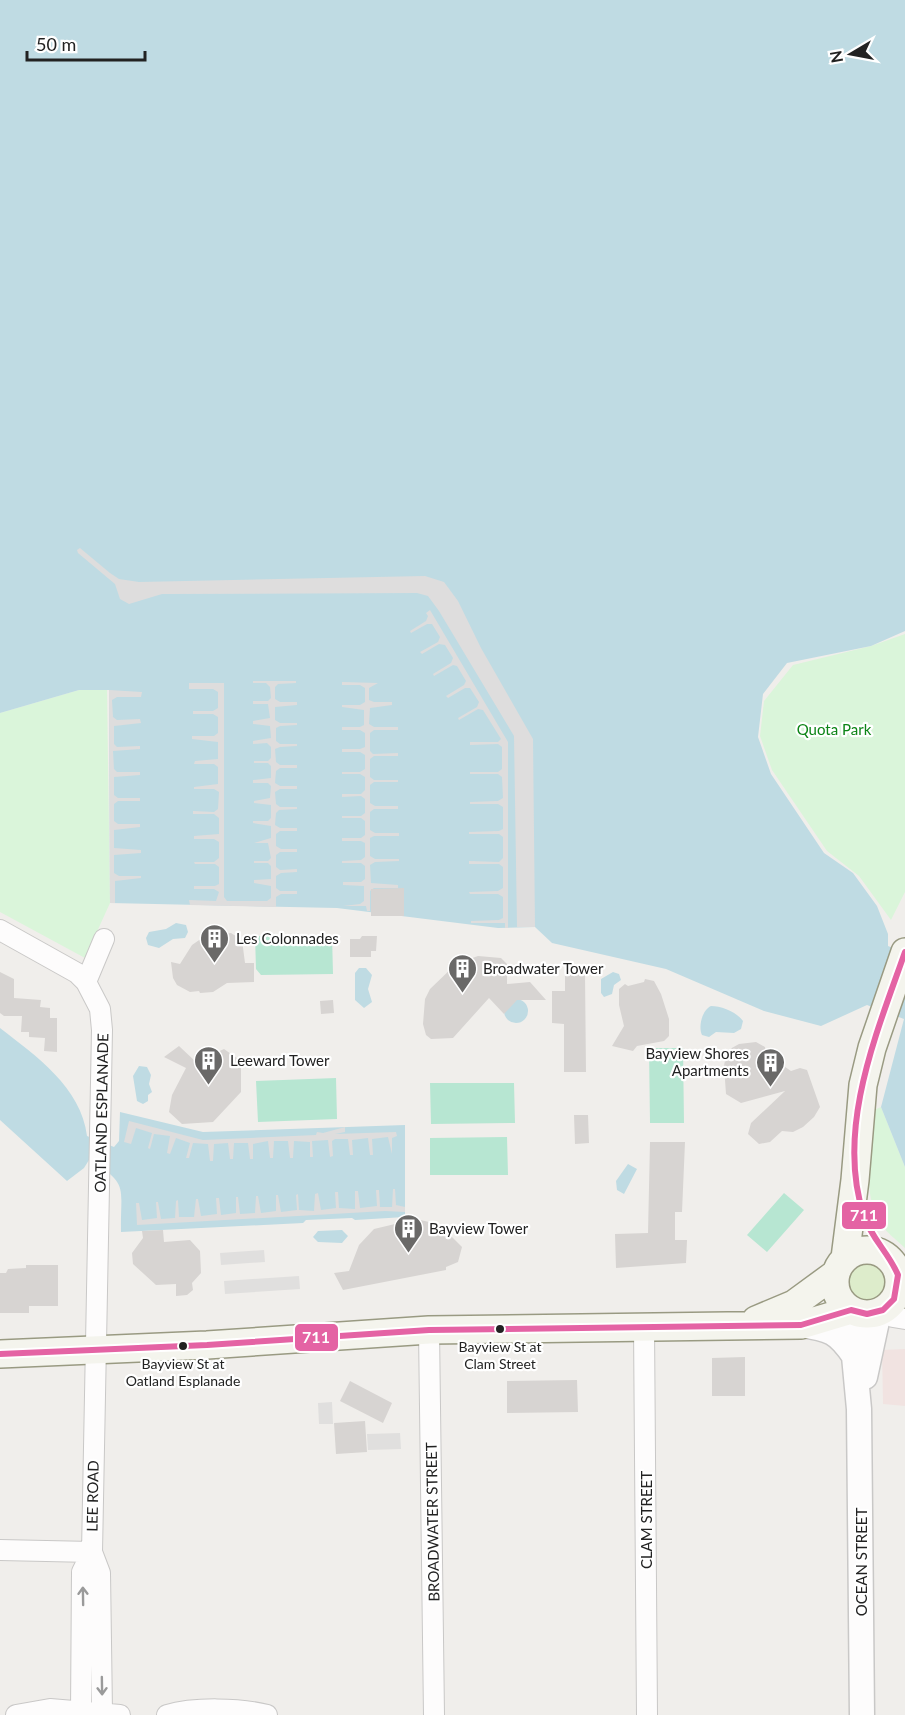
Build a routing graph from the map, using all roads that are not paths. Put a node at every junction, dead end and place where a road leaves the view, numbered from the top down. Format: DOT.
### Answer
graph roads {
  1 [pos="0,930"];
  2 [pos="104,939"];
  3 [pos="905,952"];
  4 [pos="86,982"];
  5 [pos="855,1180"];
  6 [pos="887,1257"];
  7 [pos="840,1266"];
  8 [pos="902,1286"];
  9 [pos="875,1313"];
  10 [pos="744,1324"];
  11 [pos="801,1325"];
  12 [pos="644,1326"];
  13 [pos="429,1330"];
  14 [pos="94,1349"];
  15 [pos="0,1354"];
  16 [pos="854,1356"];
  17 [pos="860,1409"];
  18 [pos="0,1550"];
  19 [pos="92,1552"];
  20 [pos="81,1711"];
  21 [pos="111,1713"];
  22 [pos="16,1715"];
  23 [pos="167,1715"];
  24 [pos="267,1715"];
  25 [pos="434,1715"];
  26 [pos="647,1715"];
  27 [pos="862,1715"];
  1 -- 4 [label="street, OATLAND ESPLANADE"];
  2 -- 4 [label="street"];
  3 -- 5 [label="main road"];
  4 -- 14 [label="street, OATLAND ESPLANADE"];
  5 -- 6 [label="main road"];
  5 -- 7 [label="main road"];
  6 -- 7 [label="main road"];
  6 -- 8 [label="main road"];
  7 -- 9 [label="main road"];
  7 -- 10 [label="main road"];
  8 -- 9 [label="main road"];
  9 -- 11 [label="main road"];
  9 -- 16 [label="street, OCEAN STREET"];
  9 -- 17 [label="street, OCEAN STREET"];
  10 -- 11 [label="main road"];
  10 -- 12 [label="main road"];
  11 -- 16 [label="street"];
  12 -- 13 [label="main road"];
  12 -- 26 [label="street, CLAM STREET"];
  13 -- 14 [label="main road"];
  13 -- 25 [label="street, BROADWATER STREET"];
  14 -- 15 [label="main road"];
  14 -- 19 [label="street, LEE ROAD"];
  16 -- 17 [label="street, OCEAN STREET"];
  17 -- 27 [label="street, OCEAN STREET"];
  18 -- 19 [label="street, LEE ROAD"];
  20 -- 19 [label="street, one-way"];
  19 -- 21 [label="street, one-way"];
  20 -- 21 [label="street"];
  20 -- 22 [label="street"];
  23 -- 24 [label="street"];
}
